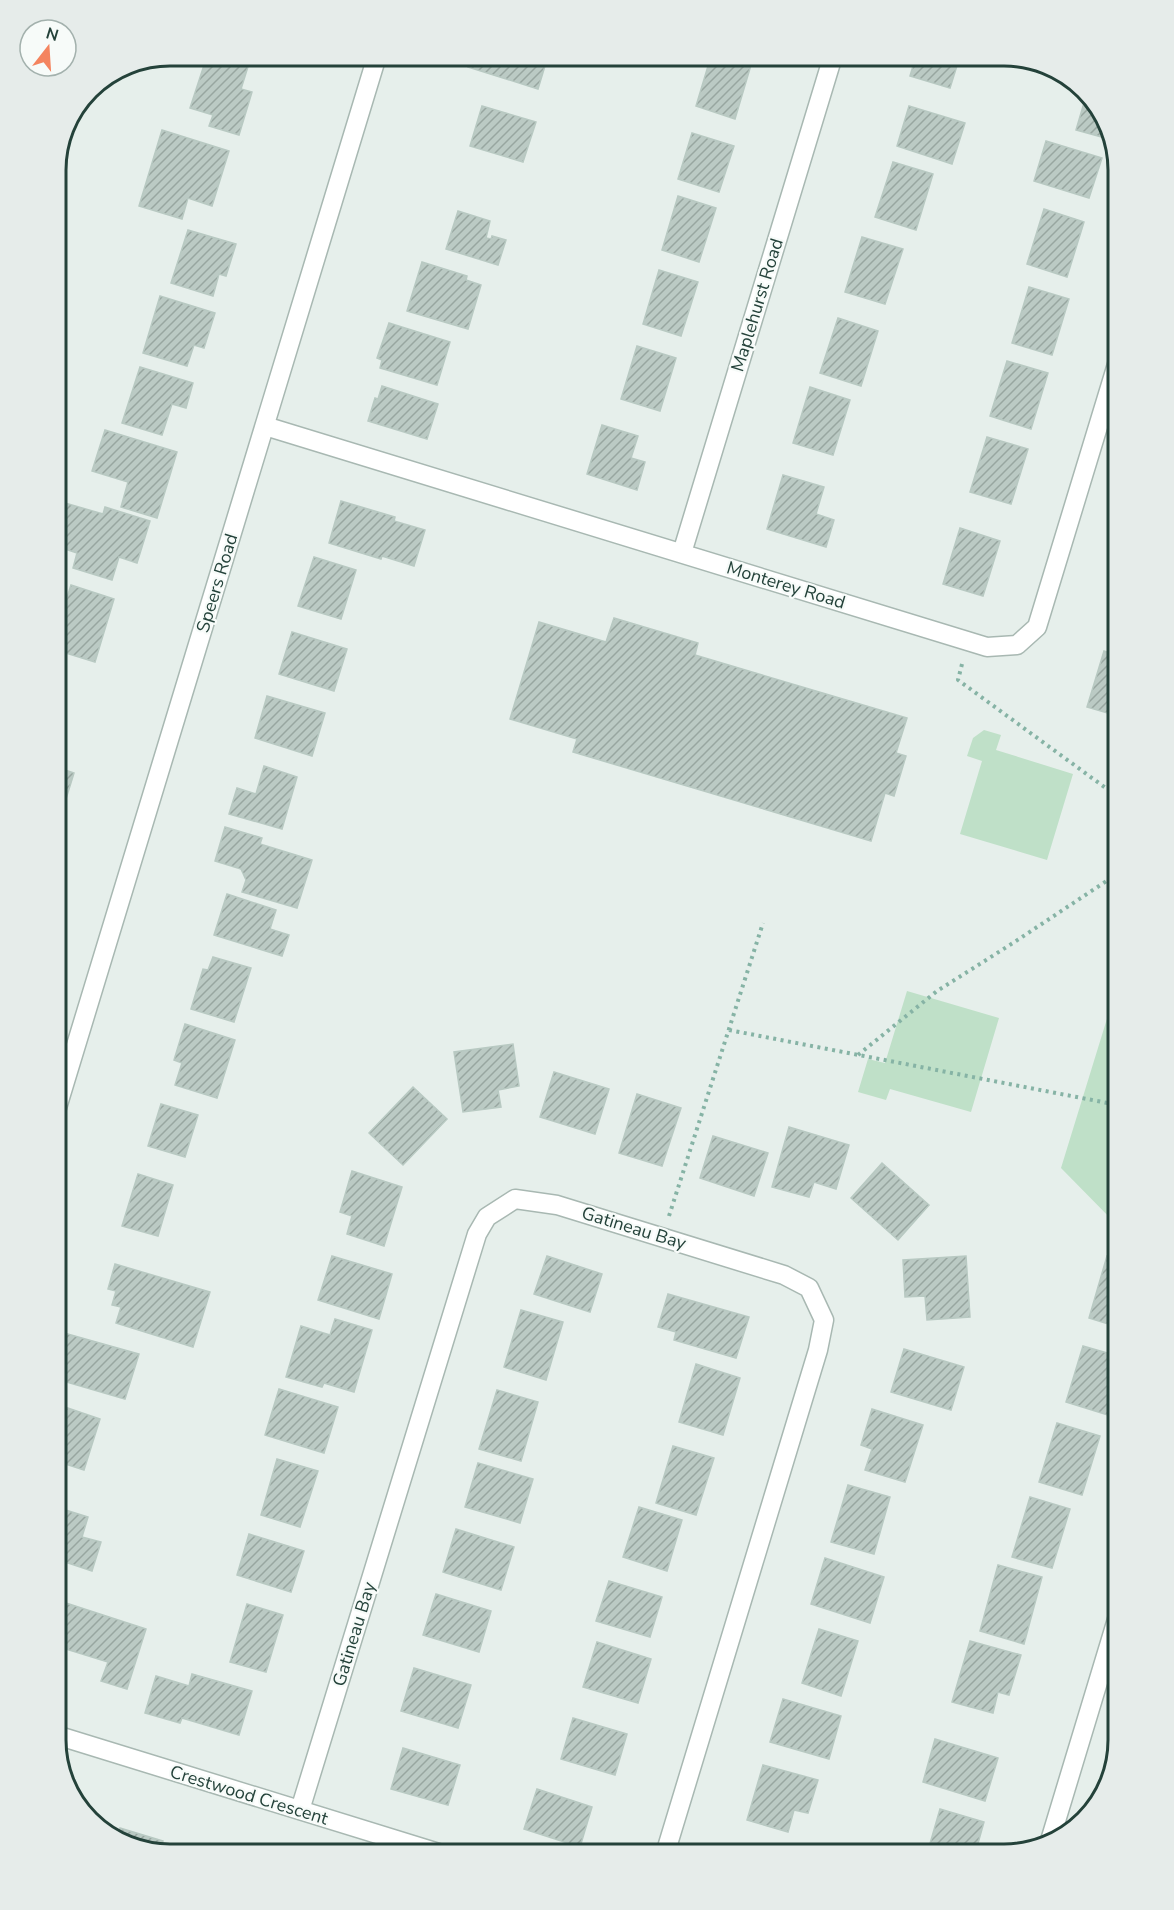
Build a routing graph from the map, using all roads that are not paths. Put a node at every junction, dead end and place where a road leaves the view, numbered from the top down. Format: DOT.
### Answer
graph roads {
  1 [pos="374,66"];
  2 [pos="830,66"];
  3 [pos="1108,397"];
  4 [pos="265,426"];
  5 [pos="682,554"];
  6 [pos="66,1078"];
  7 [pos="1108,1652"];
  8 [pos="66,1739"];
  9 [pos="300,1810"];
  10 [pos="1053,1831"];
  11 [pos="410,1844"];
  12 [pos="668,1844"];
  1 -- 4 [label="street, Speers Road"];
  2 -- 5 [label="street, Maplehurst Road"];
  3 -- 5 [label="street, Monterey Road"];
  4 -- 5 [label="street, Monterey Road"];
  4 -- 6 [label="street, Speers Road"];
  7 -- 10 [label="street"];
  8 -- 9 [label="street, Crestwood Crescent"];
  9 -- 11 [label="street, Crestwood Crescent"];
  9 -- 12 [label="street, Gatineau Bay"];
}
